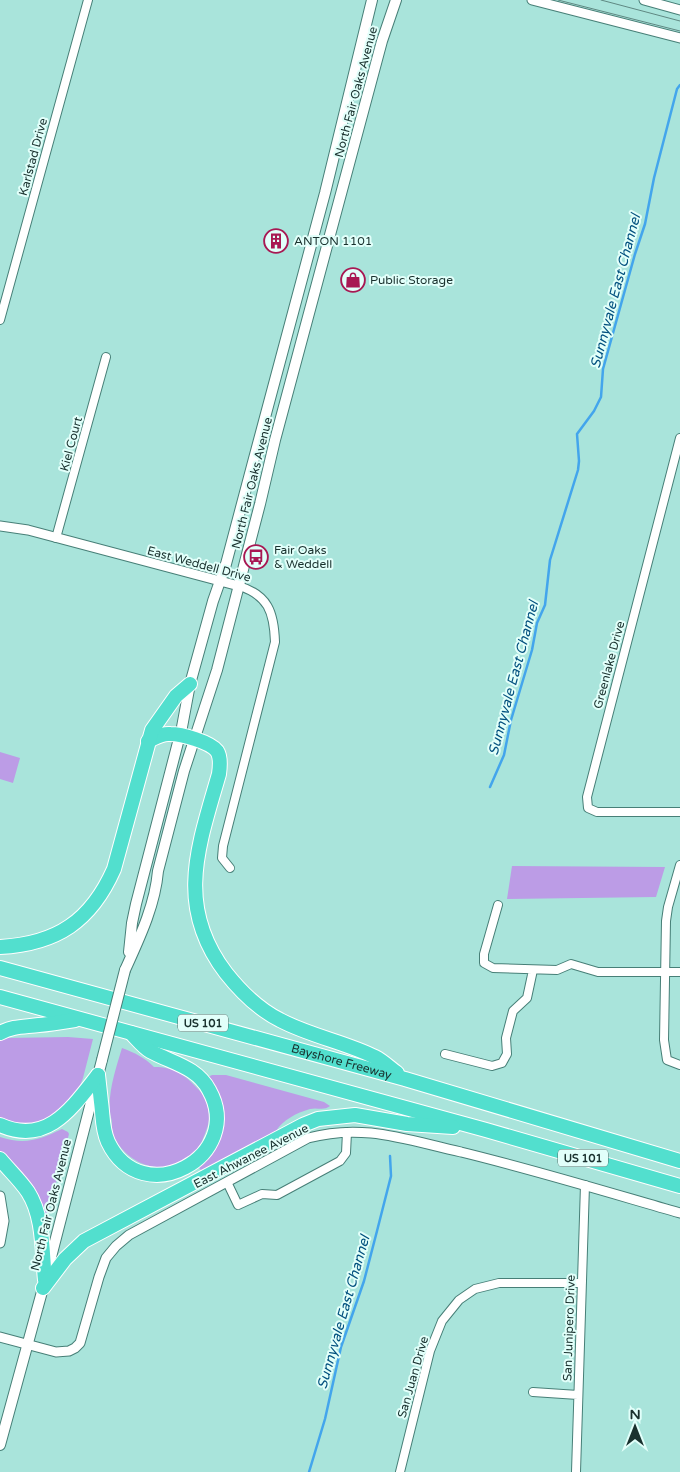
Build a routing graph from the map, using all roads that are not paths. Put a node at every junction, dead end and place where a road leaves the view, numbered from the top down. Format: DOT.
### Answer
graph roads {
  1 [pos="88,0"];
  2 [pos="372,0"];
  3 [pos="396,0"];
  4 [pos="532,0"];
  5 [pos="644,0"];
  6 [pos="680,10"];
  7 [pos="680,38"];
  8 [pos="0,320"];
  9 [pos="106,357"];
  10 [pos="680,438"];
  11 [pos="0,526"];
  12 [pos="56,538"];
  13 [pos="220,582"];
  14 [pos="238,586"];
  15 [pos="190,684"];
  16 [pos="179,736"];
  17 [pos="194,739"];
  18 [pos="148,741"];
  19 [pos="680,812"];
  20 [pos="680,864"];
  21 [pos="230,868"];
  22 [pos="498,905"];
  23 [pos="0,948"];
  24 [pos="0,968"];
  25 [pos="125,970"];
  26 [pos="533,970"];
  27 [pos="664,972"];
  28 [pos="680,972"];
  29 [pos="0,997"];
  30 [pos="82,1019"];
  31 [pos="129,1032"];
  32 [pos="0,1033"];
  33 [pos="445,1054"];
  34 [pos="680,1065"];
  35 [pos="98,1076"];
  36 [pos="405,1079"];
  37 [pos="0,1125"];
  38 [pos="486,1130"];
  39 [pos="347,1132"];
  40 [pos="0,1159"];
  41 [pos="680,1161"];
  42 [pos="227,1182"];
  43 [pos="585,1185"];
  44 [pos="680,1186"];
  45 [pos="0,1196"];
  46 [pos="680,1213"];
  47 [pos="0,1243"];
  48 [pos="582,1283"];
  49 [pos="44,1284"];
  50 [pos="0,1337"];
  51 [pos="28,1345"];
  52 [pos="533,1392"];
  53 [pos="578,1395"];
  54 [pos="0,1445"];
  55 [pos="400,1472"];
  56 [pos="576,1472"];
  1 -- 8 [label="street, Karlstad Drive"];
  2 -- 13 [label="main road, North Fair Oaks Avenue"];
  3 -- 14 [label="main road, North Fair Oaks Avenue"];
  4 -- 7 [label="street"];
  5 -- 6 [label="street"];
  9 -- 12 [label="street, Kiel Court"];
  10 -- 19 [label="street, Greenlake Drive"];
  11 -- 12 [label="street, East Weddell Drive"];
  12 -- 13 [label="street, East Weddell Drive"];
  13 -- 14 [label="street, East Weddell Drive"];
  13 -- 15 [label="main road, North Fair Oaks Avenue"];
  14 -- 17 [label="main road, North Fair Oaks Avenue"];
  14 -- 21 [label="street, East Weddell Drive"];
  15 -- 16 [label="main road, North Fair Oaks Avenue"];
  15 -- 18 [label="highway"];
  16 -- 17 [label="highway"];
  16 -- 18 [label="highway"];
  16 -- 25 [label="main road, North Fair Oaks Avenue"];
  17 -- 25 [label="main road, North Fair Oaks Avenue"];
  17 -- 36 [label="highway"];
  18 -- 23 [label="highway"];
  20 -- 27 [label="street"];
  22 -- 26 [label="street"];
  24 -- 36 [label="highway, Bayshore Freeway / US 101"];
  25 -- 35 [label="main road, North Fair Oaks Avenue, bridge"];
  26 -- 27 [label="street"];
  26 -- 33 [label="street"];
  27 -- 28 [label="street"];
  27 -- 34 [label="street"];
  29 -- 30 [label="highway, US 101"];
  30 -- 31 [label="highway, US 101"];
  30 -- 32 [label="highway"];
  31 -- 35 [label="highway"];
  31 -- 38 [label="highway, US 101"];
  35 -- 37 [label="highway"];
  35 -- 49 [label="main road, North Fair Oaks Avenue"];
  36 -- 41 [label="highway, Bayshore Freeway / US 101"];
  38 -- 44 [label="highway, US 101"];
  38 -- 49 [label="highway"];
  39 -- 42 [label="street, East Ahwanee Avenue"];
  39 -- 42 [label="street"];
  39 -- 43 [label="street, East Ahwanee Avenue"];
  40 -- 49 [label="highway"];
  42 -- 51 [label="street, East Ahwanee Avenue"];
  43 -- 46 [label="street, East Ahwanee Avenue"];
  43 -- 48 [label="street, San Junipero Drive"];
  45 -- 47 [label="street"];
  48 -- 53 [label="street, San Junipero Drive"];
  48 -- 55 [label="street, San Juan Drive"];
  49 -- 51 [label="main road, North Fair Oaks Avenue"];
  50 -- 51 [label="street, East Ahwanee Avenue"];
  51 -- 54 [label="main road, North Fair Oaks Avenue"];
  52 -- 53 [label="street"];
  53 -- 56 [label="street, San Junipero Drive"];
}
